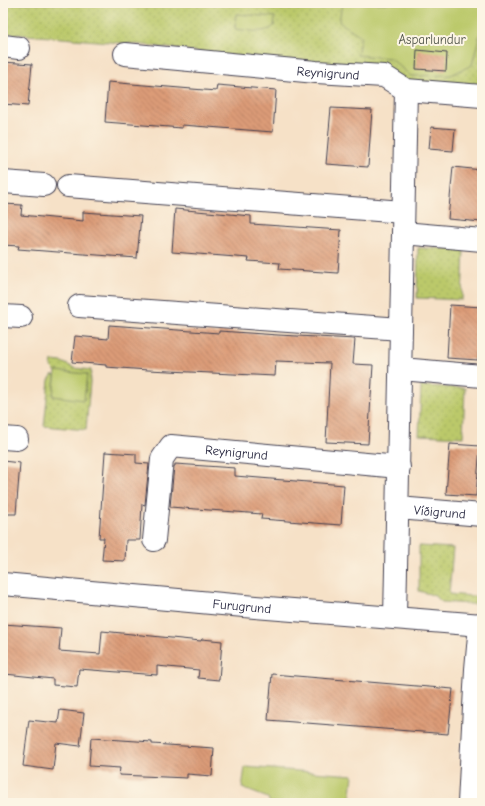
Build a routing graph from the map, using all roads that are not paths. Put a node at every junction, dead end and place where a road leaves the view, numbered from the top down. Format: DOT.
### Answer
graph roads {
  1 [pos="125,54"];
  2 [pos="406,90"];
  3 [pos="482,96"];
  4 [pos="3,182"];
  5 [pos="44,185"];
  6 [pos="68,186"];
  7 [pos="403,222"];
  8 [pos="482,240"];
  9 [pos="79,306"];
  10 [pos="402,329"];
  11 [pos="401,369"];
  12 [pos="482,376"];
  13 [pos="398,467"];
  14 [pos="398,508"];
  15 [pos="482,515"];
  16 [pos="154,540"];
  17 [pos="3,584"];
  18 [pos="395,617"];
  19 [pos="481,624"];
  20 [pos="469,803"];
  1 -- 2 [label="street, Reynigrund"];
  2 -- 3 [label="street"];
  2 -- 7 [label="street"];
  4 -- 5 [label="street"];
  6 -- 7 [label="street"];
  7 -- 8 [label="street"];
  7 -- 10 [label="street"];
  9 -- 10 [label="street"];
  10 -- 11 [label="street"];
  11 -- 12 [label="street"];
  11 -- 13 [label="street"];
  13 -- 14 [label="street"];
  13 -- 16 [label="street, Reynigrund"];
  14 -- 15 [label="street, Víðigrund"];
  14 -- 18 [label="street"];
  17 -- 18 [label="street, Furugrund"];
  18 -- 19 [label="street, Furugrund"];
  19 -- 20 [label="street"];
}
